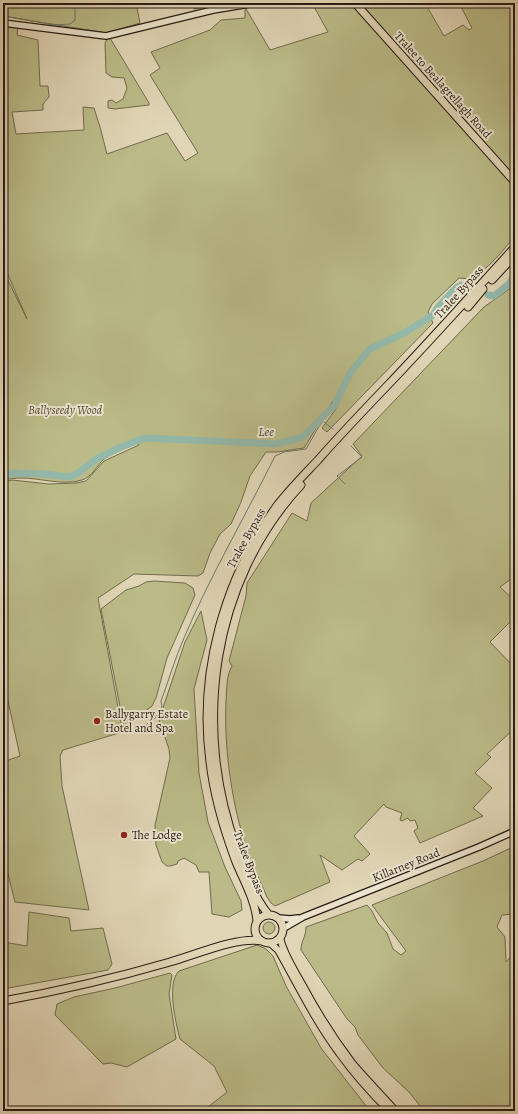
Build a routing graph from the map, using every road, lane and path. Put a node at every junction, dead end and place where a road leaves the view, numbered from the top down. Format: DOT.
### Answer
graph roads {
  1 [pos="256,3"];
  2 [pos="355,3"];
  3 [pos="3,24"];
  4 [pos="515,182"];
  5 [pos="515,247"];
  6 [pos="515,255"];
  7 [pos="483,285"];
  8 [pos="475,295"];
  9 [pos="515,831"];
  10 [pos="268,914"];
  11 [pos="303,917"];
  12 [pos="279,918"];
  13 [pos="256,925"];
  14 [pos="284,928"];
  15 [pos="280,938"];
  16 [pos="262,941"];
  17 [pos="236,942"];
  18 [pos="270,943"];
  19 [pos="3,1001"];
  20 [pos="389,1111"];
  21 [pos="396,1111"];
  1 -- 3 [label="main road"];
  2 -- 4 [label="highway, Tralee to Bealagrellagh Road"];
  5 -- 7 [label="highway, Tralee Bypass"];
  6 -- 7 [label="highway, Tralee Bypass"];
  7 -- 8 [label="highway, Tralee Bypass"];
  8 -- 10 [label="highway, Tralee Bypass"];
  8 -- 13 [label="highway, Tralee Bypass"];
  9 -- 11 [label="main road, Killarney Road"];
  10 -- 12 [label="highway"];
  10 -- 13 [label="highway"];
  11 -- 12 [label="main road, Killarney Road"];
  11 -- 14 [label="main road, Killarney Road"];
  12 -- 14 [label="highway"];
  13 -- 16 [label="highway"];
  13 -- 17 [label="highway"];
  14 -- 15 [label="highway"];
  15 -- 18 [label="highway"];
  15 -- 21 [label="main road"];
  16 -- 17 [label="highway"];
  16 -- 18 [label="highway"];
  17 -- 19 [label="highway"];
  18 -- 20 [label="main road"];
}
